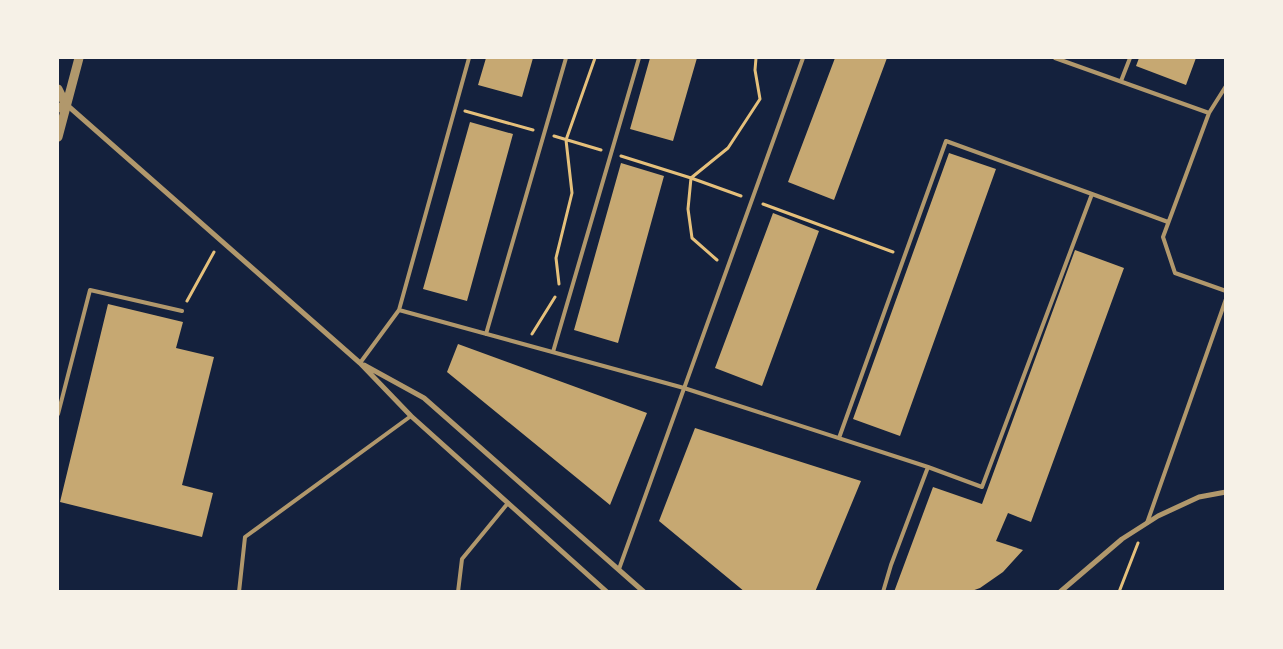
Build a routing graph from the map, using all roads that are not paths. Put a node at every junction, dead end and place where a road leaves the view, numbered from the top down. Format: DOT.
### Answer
graph roads {
  1 [pos="79,58"];
  2 [pos="468,58"];
  3 [pos="566,58"];
  4 [pos="640,58"];
  5 [pos="803,58"];
  6 [pos="1057,58"];
  7 [pos="1130,58"];
  8 [pos="1121,81"];
  9 [pos="1226,86"];
  10 [pos="58,89"];
  11 [pos="62,106"];
  12 [pos="1209,113"];
  13 [pos="58,137"];
  14 [pos="1092,194"];
  15 [pos="1168,222"];
  16 [pos="1226,291"];
  17 [pos="1226,299"];
  18 [pos="182,310"];
  19 [pos="399,310"];
  20 [pos="486,334"];
  21 [pos="553,352"];
  22 [pos="360,363"];
  23 [pos="684,388"];
  24 [pos="58,414"];
  25 [pos="411,416"];
  26 [pos="839,438"];
  27 [pos="928,467"];
  28 [pos="1226,492"];
  29 [pos="508,503"];
  30 [pos="1146,523"];
  31 [pos="619,569"];
  32 [pos="239,592"];
  33 [pos="458,592"];
  34 [pos="607,592"];
  35 [pos="644,592"];
  36 [pos="883,592"];
  37 [pos="1060,592"];
  1 -- 11 [label="street"];
  2 -- 19 [label="lane"];
  3 -- 20 [label="lane"];
  4 -- 21 [label="lane"];
  5 -- 23 [label="lane"];
  6 -- 8 [label="lane"];
  7 -- 8 [label="lane"];
  8 -- 12 [label="lane"];
  9 -- 12 [label="lane"];
  10 -- 11 [label="street"];
  11 -- 13 [label="street"];
  11 -- 22 [label="street"];
  12 -- 15 [label="lane"];
  14 -- 15 [label="lane"];
  14 -- 26 [label="lane"];
  14 -- 27 [label="lane"];
  15 -- 16 [label="lane"];
  17 -- 30 [label="lane"];
  18 -- 24 [label="lane"];
  19 -- 20 [label="lane"];
  19 -- 22 [label="lane"];
  20 -- 21 [label="lane"];
  21 -- 23 [label="lane"];
  22 -- 25 [label="street"];
  22 -- 31 [label="street"];
  23 -- 26 [label="lane"];
  23 -- 31 [label="lane"];
  25 -- 29 [label="street"];
  25 -- 32 [label="lane"];
  26 -- 27 [label="lane"];
  27 -- 36 [label="lane"];
  28 -- 30 [label="street"];
  29 -- 33 [label="lane"];
  29 -- 34 [label="street"];
  30 -- 37 [label="street"];
  31 -- 35 [label="street"];
}
